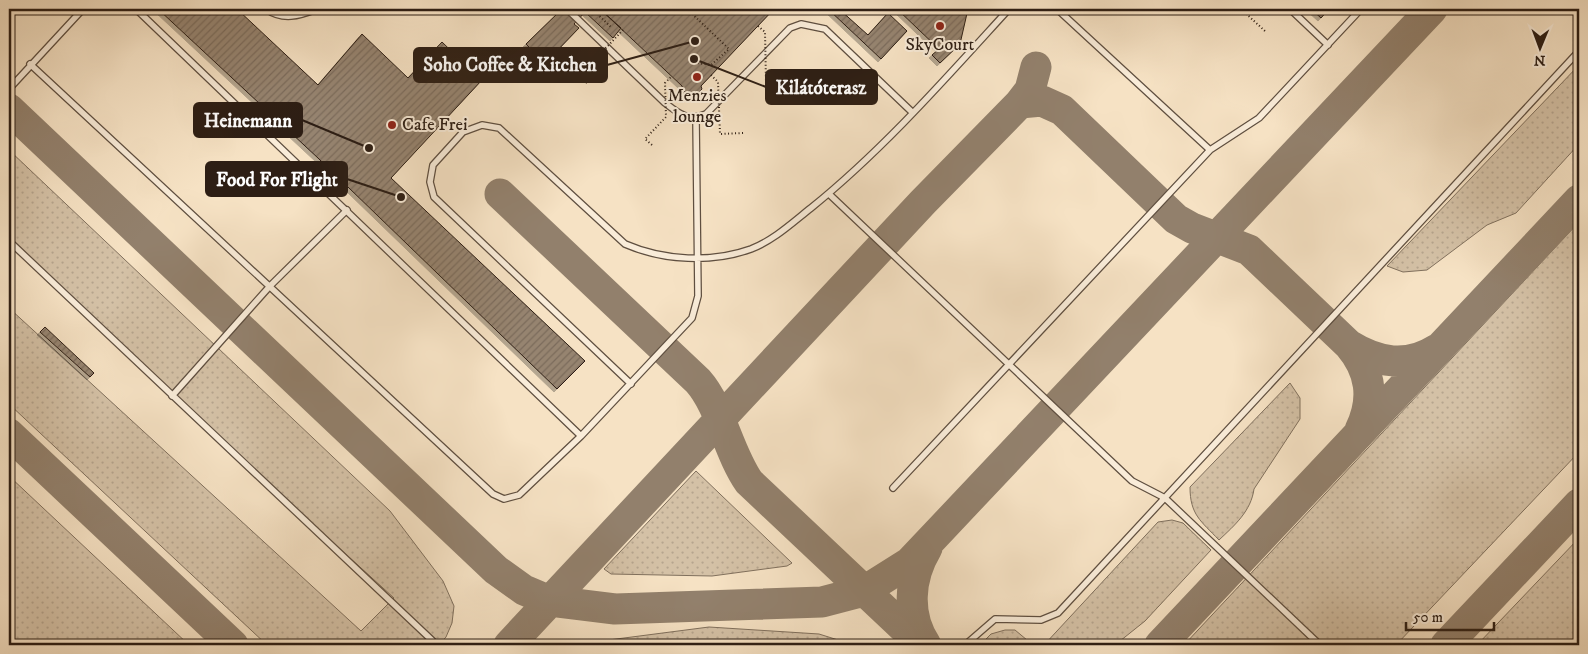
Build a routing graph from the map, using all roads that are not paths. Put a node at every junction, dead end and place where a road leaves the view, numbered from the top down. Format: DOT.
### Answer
graph roads {
  1 [pos="83,9"];
  2 [pos="136,9"];
  3 [pos="266,9"];
  4 [pos="317,9"];
  5 [pos="567,9"];
  6 [pos="1009,9"];
  7 [pos="1057,9"];
  8 [pos="1290,9"];
  9 [pos="1361,9"];
  10 [pos="1328,45"];
  11 [pos="1579,51"];
  12 [pos="30,64"];
  13 [pos="9,89"];
  14 [pos="913,113"];
  15 [pos="696,119"];
  16 [pos="1210,150"];
  17 [pos="829,194"];
  18 [pos="347,210"];
  19 [pos="9,241"];
  20 [pos="698,258"];
  21 [pos="270,286"];
  22 [pos="1008,365"];
  23 [pos="631,384"];
  24 [pos="172,396"];
  25 [pos="581,436"];
  26 [pos="893,488"];
  27 [pos="1165,498"];
  28 [pos="437,645"];
  29 [pos="965,645"];
  30 [pos="1320,645"];
  1 -- 12 [label="lane"];
  2 -- 18 [label="lane"];
  3 -- 4 [label="lane"];
  5 -- 15 [label="lane"];
  6 -- 14 [label="lane"];
  7 -- 16 [label="lane"];
  8 -- 10 [label="lane"];
  9 -- 10 [label="lane"];
  10 -- 16 [label="lane"];
  11 -- 27 [label="lane"];
  12 -- 13 [label="lane"];
  12 -- 21 [label="lane"];
  14 -- 15 [label="lane"];
  14 -- 17 [label="lane"];
  15 -- 20 [label="lane"];
  16 -- 22 [label="lane"];
  17 -- 20 [label="lane"];
  17 -- 22 [label="lane"];
  18 -- 21 [label="lane"];
  18 -- 25 [label="lane"];
  19 -- 24 [label="lane"];
  20 -- 23 [label="lane"];
  20 -- 23 [label="lane"];
  21 -- 24 [label="lane"];
  21 -- 25 [label="lane"];
  22 -- 26 [label="lane"];
  22 -- 27 [label="lane"];
  23 -- 25 [label="lane"];
  24 -- 28 [label="lane"];
  27 -- 29 [label="lane"];
  27 -- 30 [label="lane"];
}
